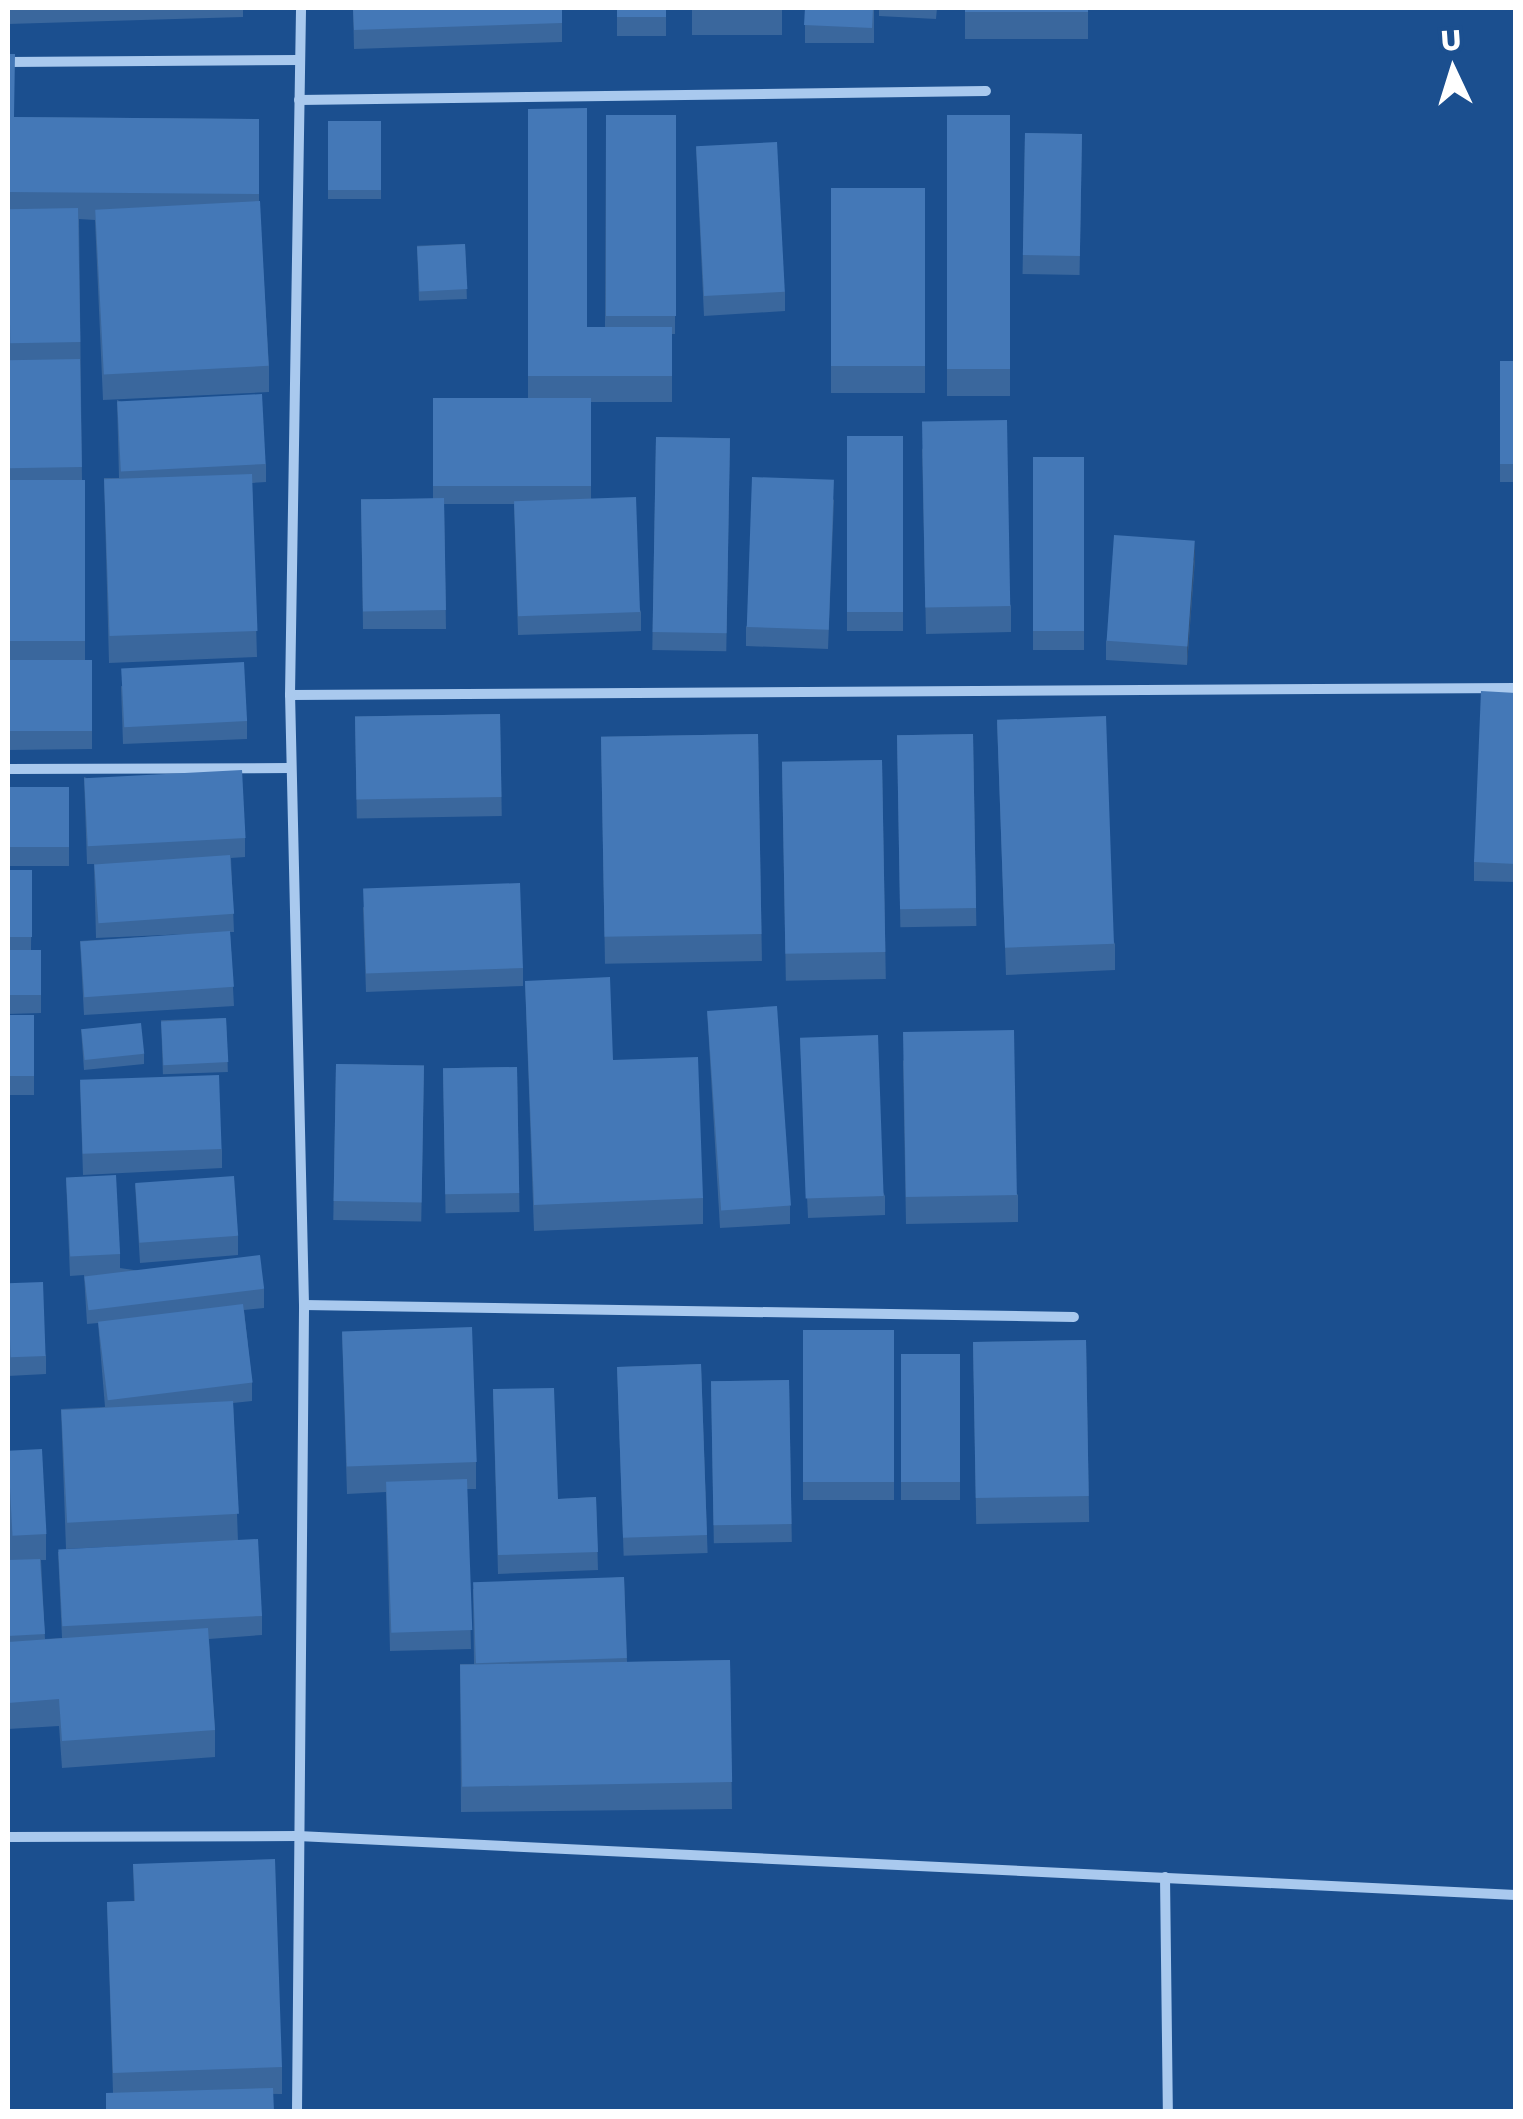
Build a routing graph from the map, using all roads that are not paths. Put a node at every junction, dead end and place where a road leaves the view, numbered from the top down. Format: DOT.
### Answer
graph roads {
  1 [pos="300,8"];
  2 [pos="300,60"];
  3 [pos="8,62"];
  4 [pos="986,92"];
  5 [pos="299,100"];
  6 [pos="1516,688"];
  7 [pos="290,695"];
  8 [pos="290,768"];
  9 [pos="8,769"];
  10 [pos="304,1305"];
  11 [pos="1074,1317"];
  12 [pos="298,1836"];
  13 [pos="8,1837"];
  14 [pos="1165,1878"];
  15 [pos="1516,1896"];
  16 [pos="297,2112"];
  17 [pos="1168,2112"];
  1 -- 2 [label="street"];
  2 -- 3 [label="street"];
  2 -- 5 [label="street"];
  4 -- 5 [label="street"];
  5 -- 7 [label="street"];
  6 -- 7 [label="street"];
  7 -- 8 [label="street"];
  8 -- 9 [label="street"];
  8 -- 10 [label="street"];
  10 -- 11 [label="street"];
  10 -- 12 [label="street"];
  12 -- 13 [label="street"];
  12 -- 14 [label="street"];
  12 -- 16 [label="street"];
  14 -- 15 [label="street"];
  14 -- 17 [label="street"];
}
